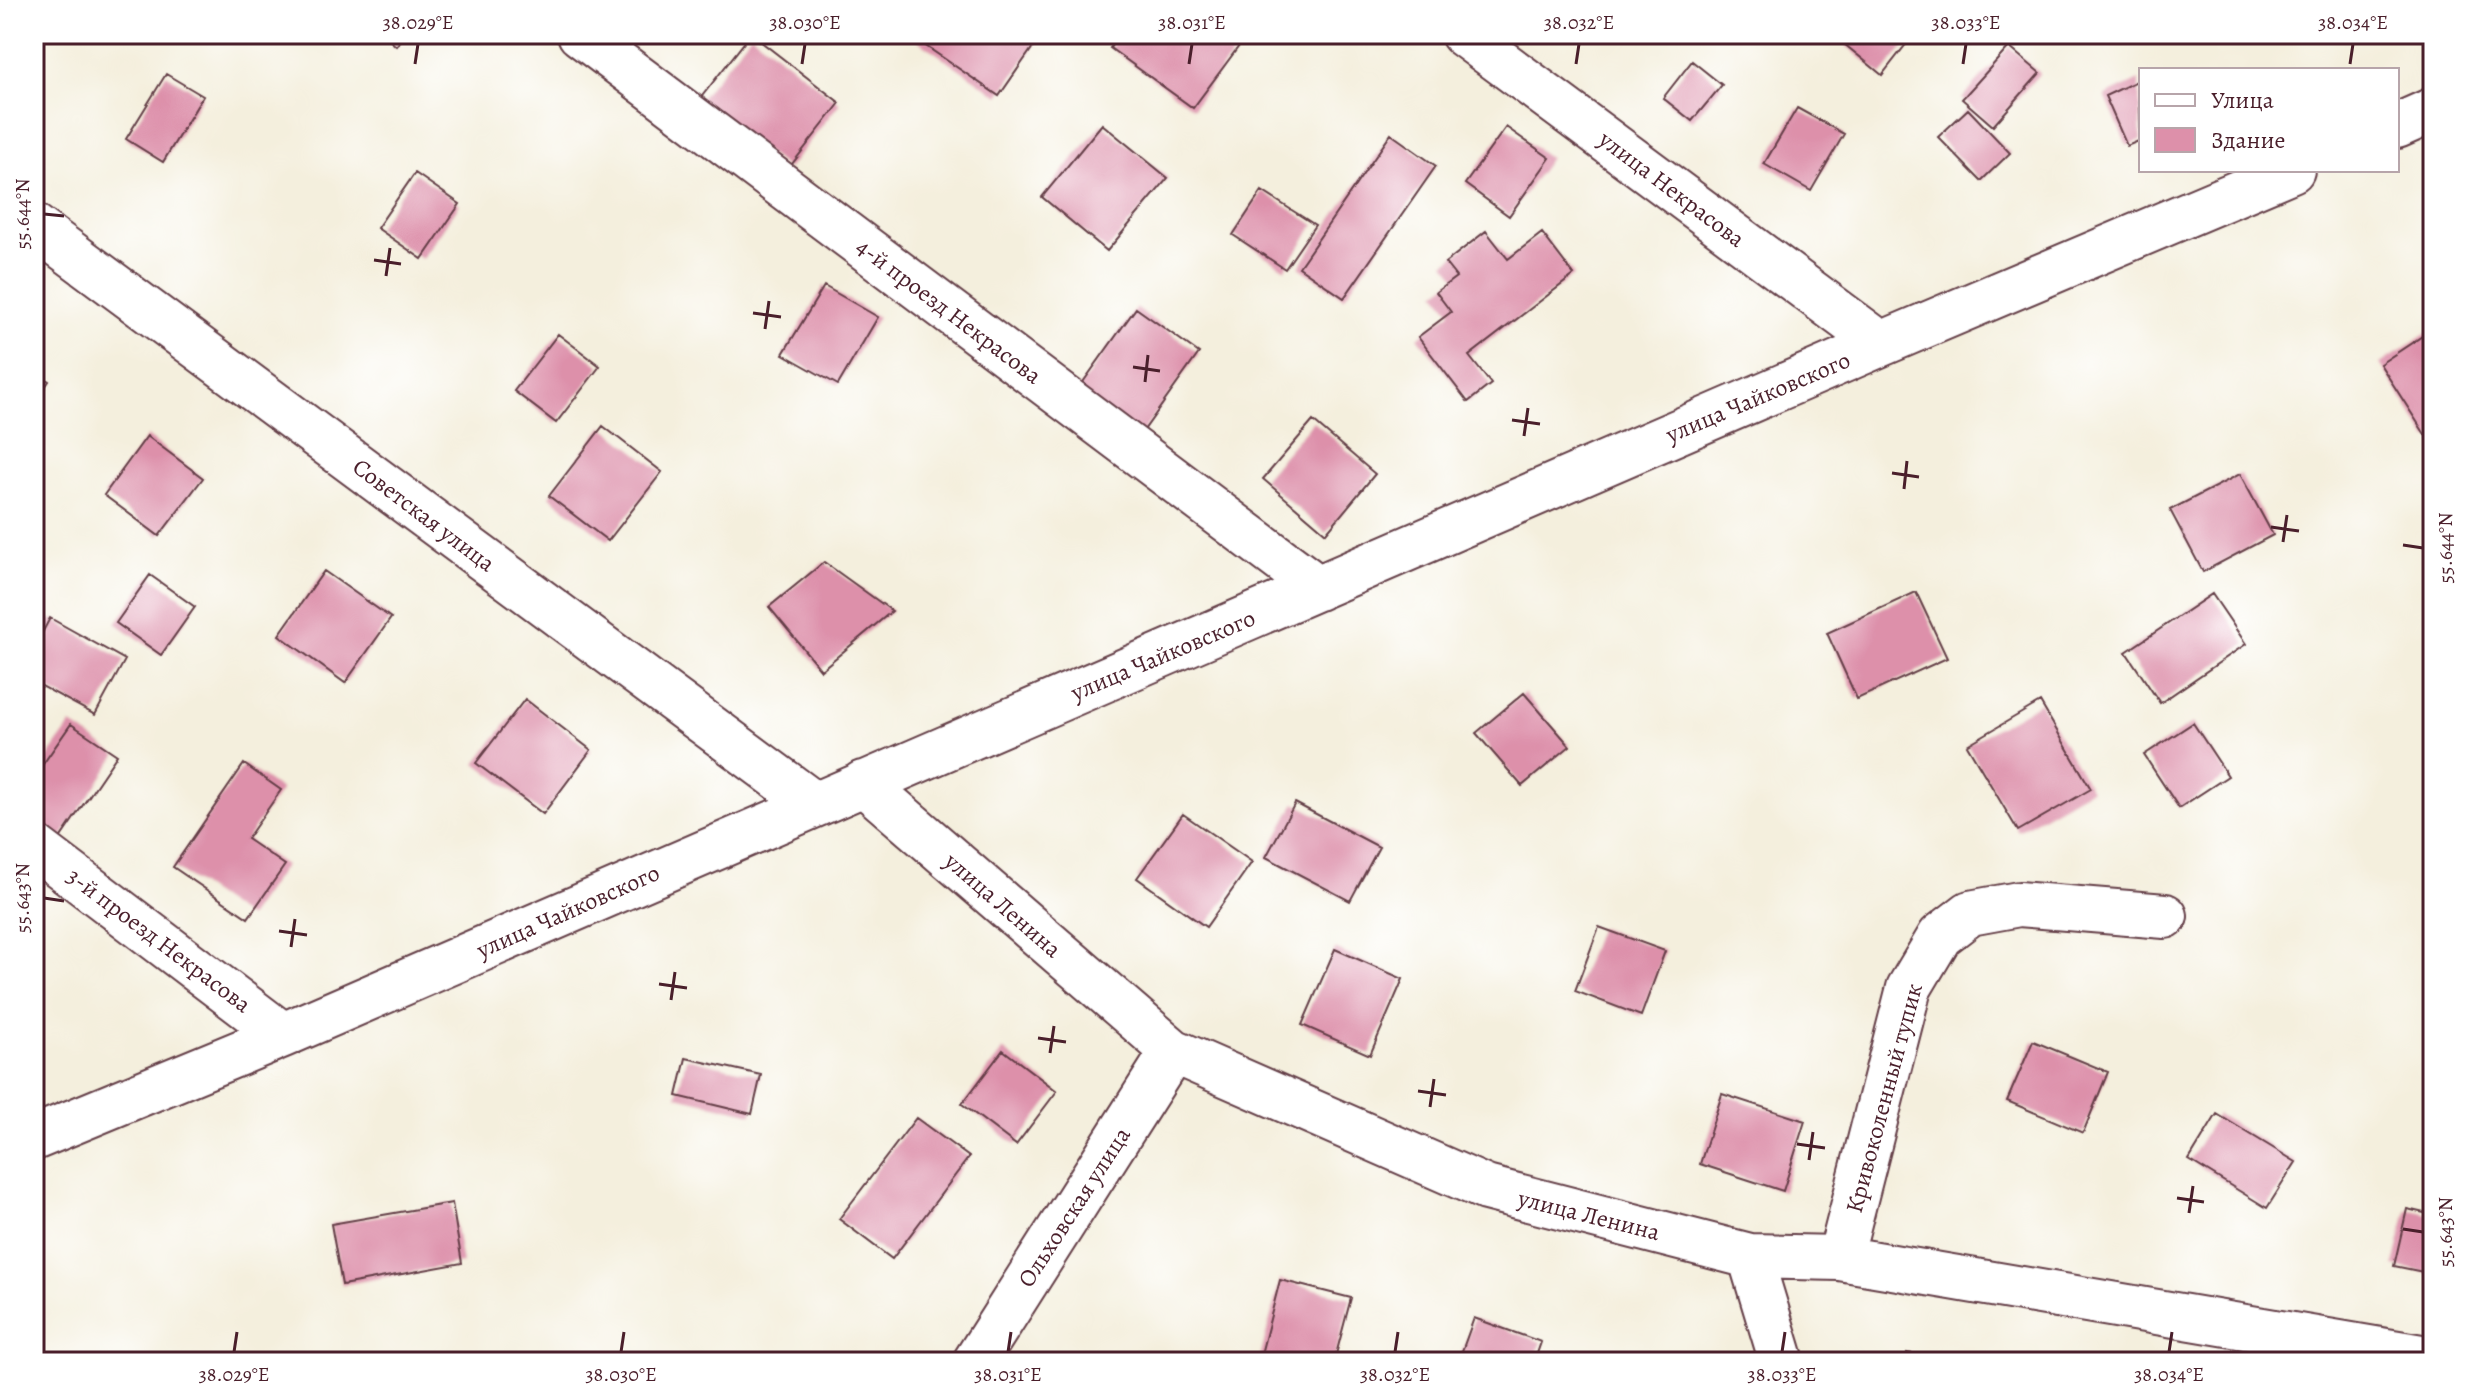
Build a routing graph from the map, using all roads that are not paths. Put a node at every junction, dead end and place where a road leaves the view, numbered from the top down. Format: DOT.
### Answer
graph roads {
  1 [pos="580,34"];
  2 [pos="1463,34"];
  3 [pos="2433,110"];
  4 [pos="2399,125"];
  5 [pos="2287,172"];
  6 [pos="34,226"];
  7 [pos="1881,344"];
  8 [pos="1318,588"];
  9 [pos="863,783"];
  10 [pos="814,804"];
  11 [pos="34,846"];
  12 [pos="2165,916"];
  13 [pos="283,1035"];
  14 [pos="1173,1051"];
  15 [pos="34,1138"];
  16 [pos="1750,1256"];
  17 [pos="1840,1258"];
  18 [pos="2433,1359"];
  19 [pos="975,1362"];
  20 [pos="1782,1362"];
  1 -- 8 [label="street, 4-й проезд Некрасова"];
  2 -- 7 [label="street, улица Некрасова"];
  3 -- 4 [label="street"];
  5 -- 7 [label="street, улица Чайковского"];
  6 -- 10 [label="street, Советская улица"];
  7 -- 8 [label="street, улица Чайковского"];
  8 -- 9 [label="street, улица Чайковского"];
  9 -- 10 [label="street, улица Чайковского"];
  9 -- 14 [label="street, улица Ленина"];
  10 -- 13 [label="street, улица Чайковского"];
  11 -- 13 [label="street, 3-й проезд Некрасова"];
  12 -- 17 [label="street, Кривоколенный тупик"];
  13 -- 15 [label="street, улица Чайковского"];
  14 -- 16 [label="street, улица Ленина"];
  14 -- 19 [label="street, Ольховская улица"];
  16 -- 17 [label="street, улица Ленина"];
  16 -- 20 [label="street"];
  17 -- 18 [label="street, улица Ленина"];
}
